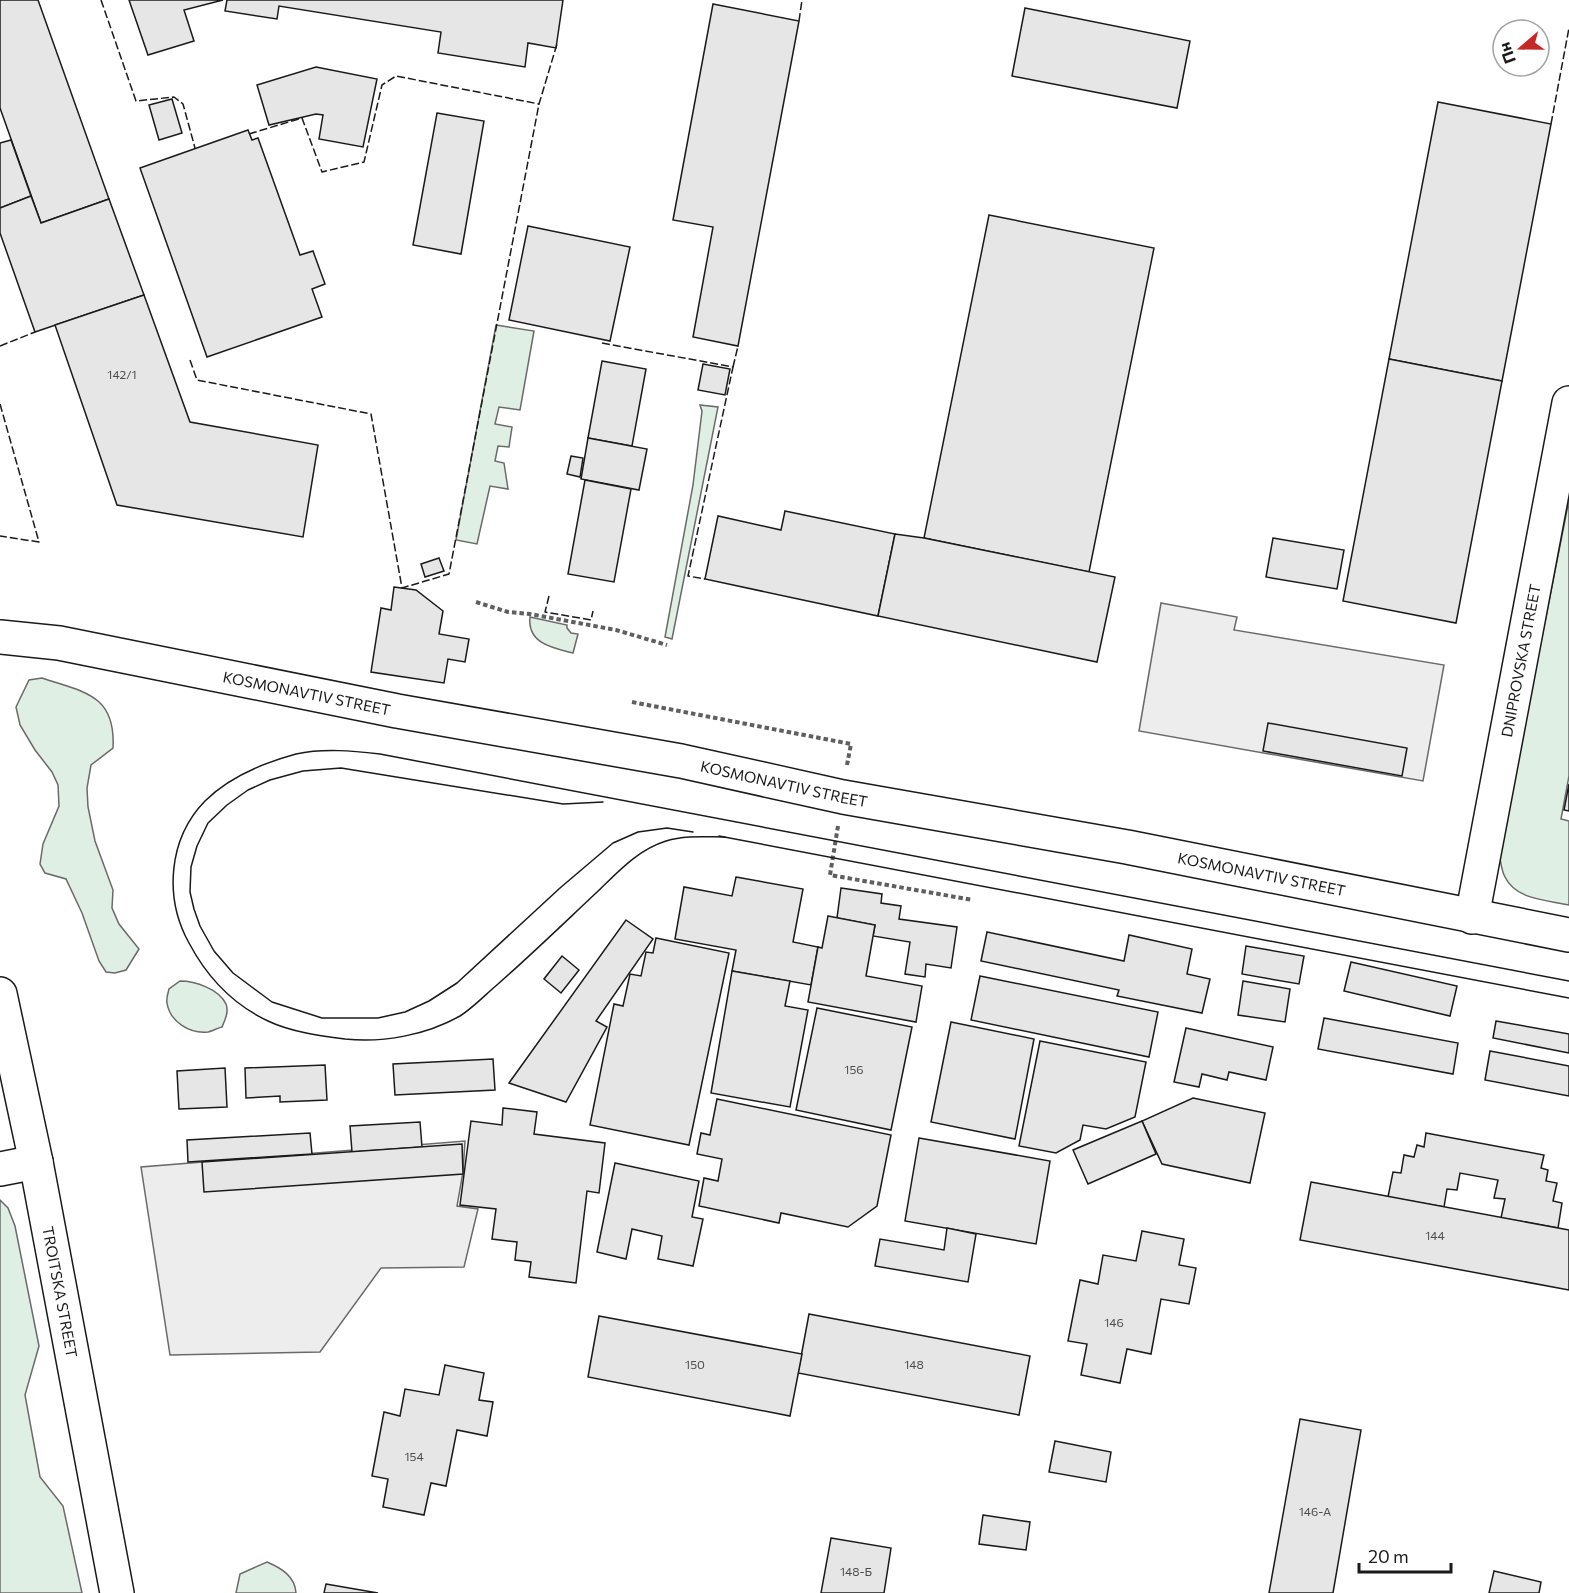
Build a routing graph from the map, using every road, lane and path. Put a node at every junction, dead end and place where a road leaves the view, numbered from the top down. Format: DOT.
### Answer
graph roads {
  1 [pos="1569,403"];
  2 [pos="476,602"];
  3 [pos="0,637"];
  4 [pos="667,645"];
  5 [pos="1472,917"];
  6 [pos="1569,935"];
  7 [pos="0,994"];
  8 [pos="36,1162"];
  9 [pos="0,1169"];
  10 [pos="117,1593"];
  1 -- 5 [label="main road, DNIPROVSKA STREET"];
  2 -- 4 [label="path"];
  3 -- 5 [label="main road, KOSMONAVTIV STREET"];
  5 -- 6 [label="main road, KOSMONAVTIV STREET"];
  7 -- 8 [label="main road, TROITSKA STREET"];
  8 -- 9 [label="main road"];
  8 -- 10 [label="main road, TROITSKA STREET"];
}
